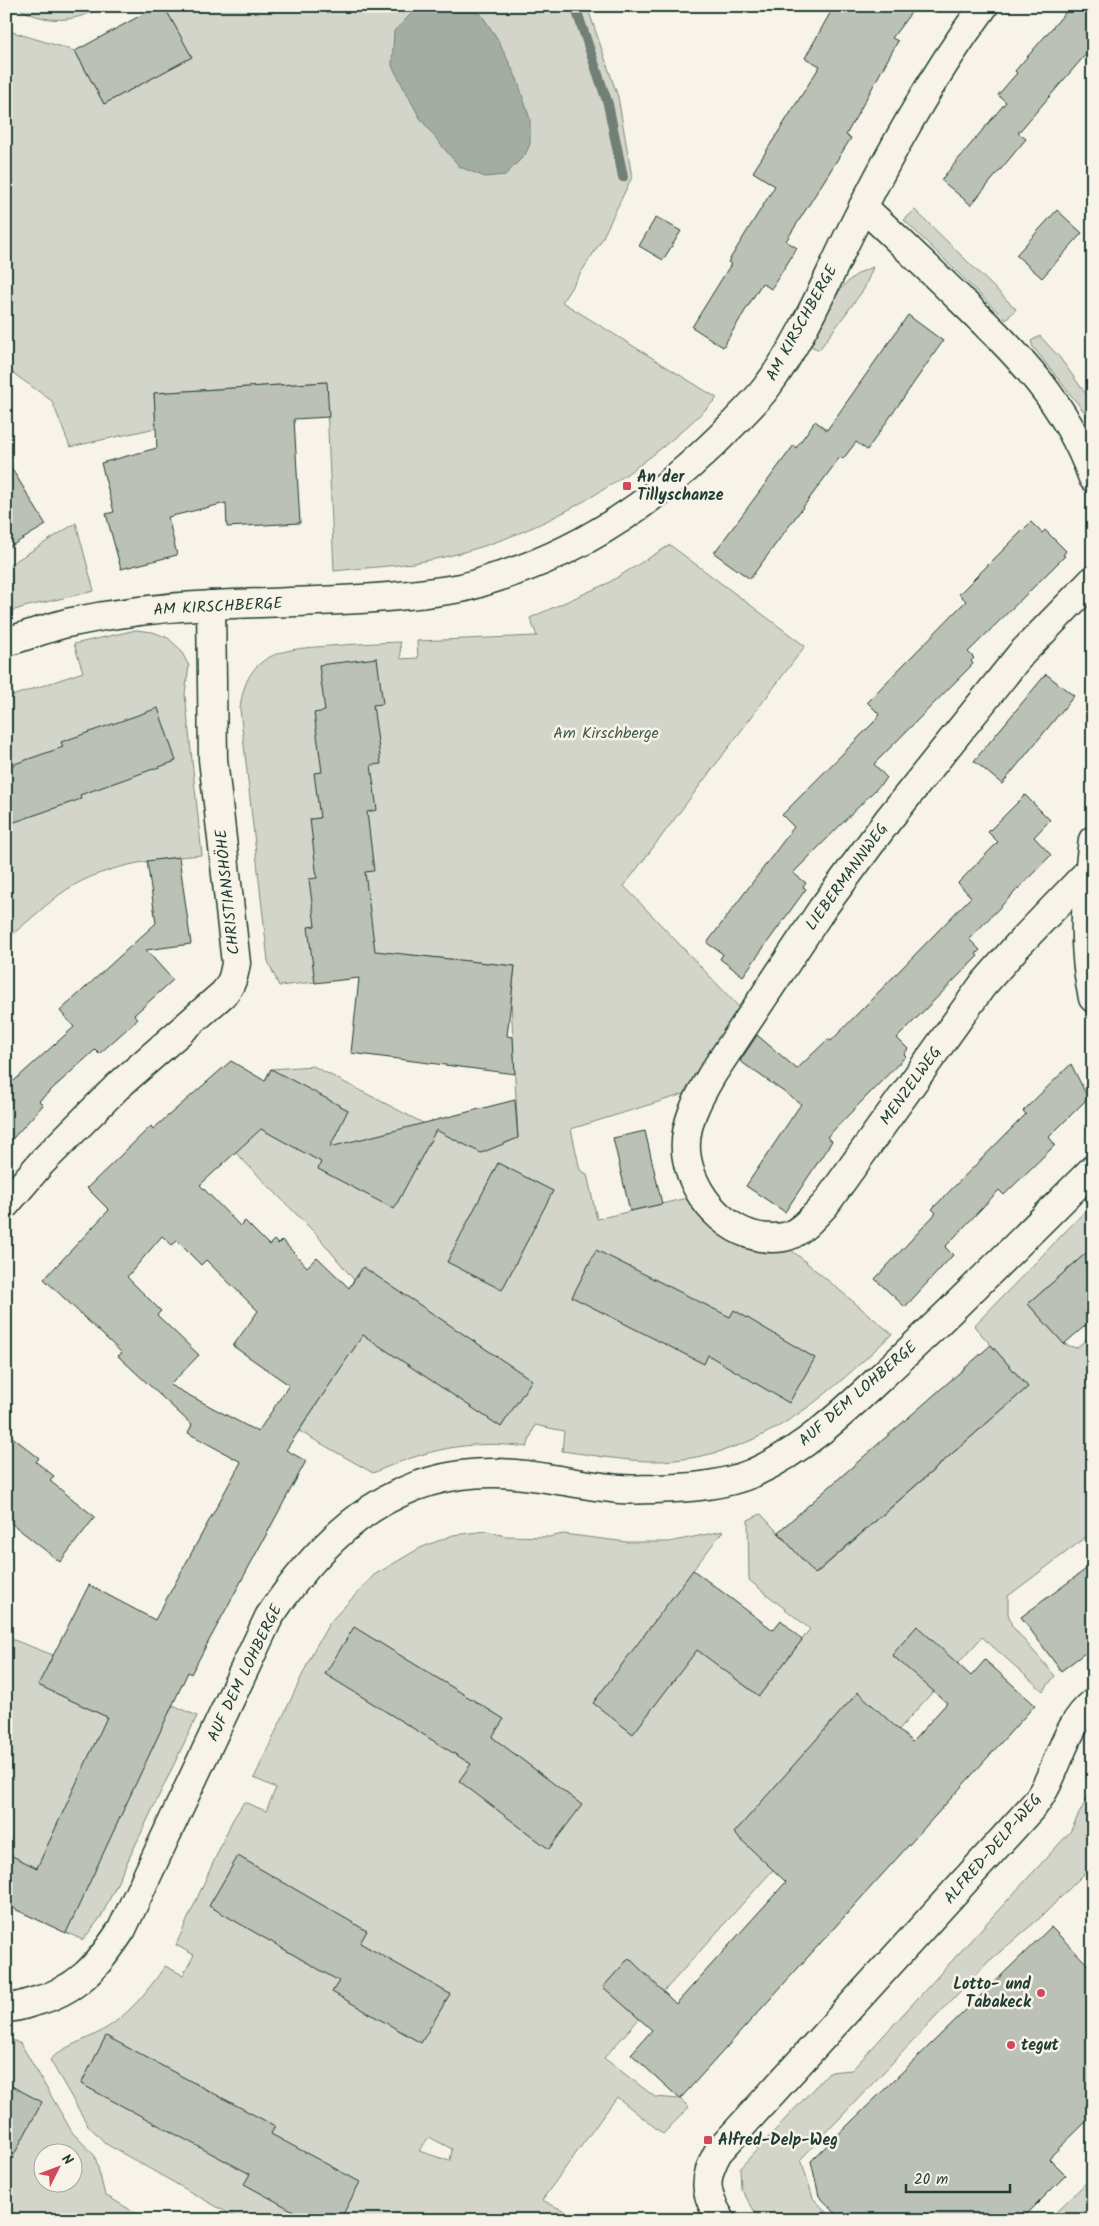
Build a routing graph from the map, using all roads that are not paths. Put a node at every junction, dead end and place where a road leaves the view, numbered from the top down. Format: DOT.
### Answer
graph roads {
  1 [pos="984,6"];
  2 [pos="863,207"];
  3 [pos="1092,472"];
  4 [pos="1093,580"];
  5 [pos="211,605"];
  6 [pos="6,642"];
  7 [pos="1093,840"];
  8 [pos="1089,871"];
  9 [pos="1093,998"];
  10 [pos="1093,1168"];
  11 [pos="6,1204"];
  12 [pos="712,1209"];
  13 [pos="1093,1703"];
  14 [pos="6,2008"];
  15 [pos="721,2220"];
  1 -- 2 [label="street, AM KIRSCHBERGE"];
  2 -- 3 [label="street"];
  2 -- 5 [label="street, AM KIRSCHBERGE"];
  4 -- 12 [label="street, LIEBERMANNWEG"];
  5 -- 6 [label="street, AM KIRSCHBERGE"];
  5 -- 11 [label="street, CHRISTIANSHÖHE"];
  7 -- 8 [label="street"];
  8 -- 9 [label="street"];
  8 -- 12 [label="street, MENZELWEG"];
  10 -- 14 [label="street, AUF DEM LOHBERGE"];
  13 -- 15 [label="street, ALFRED-DELP-WEG"];
}
